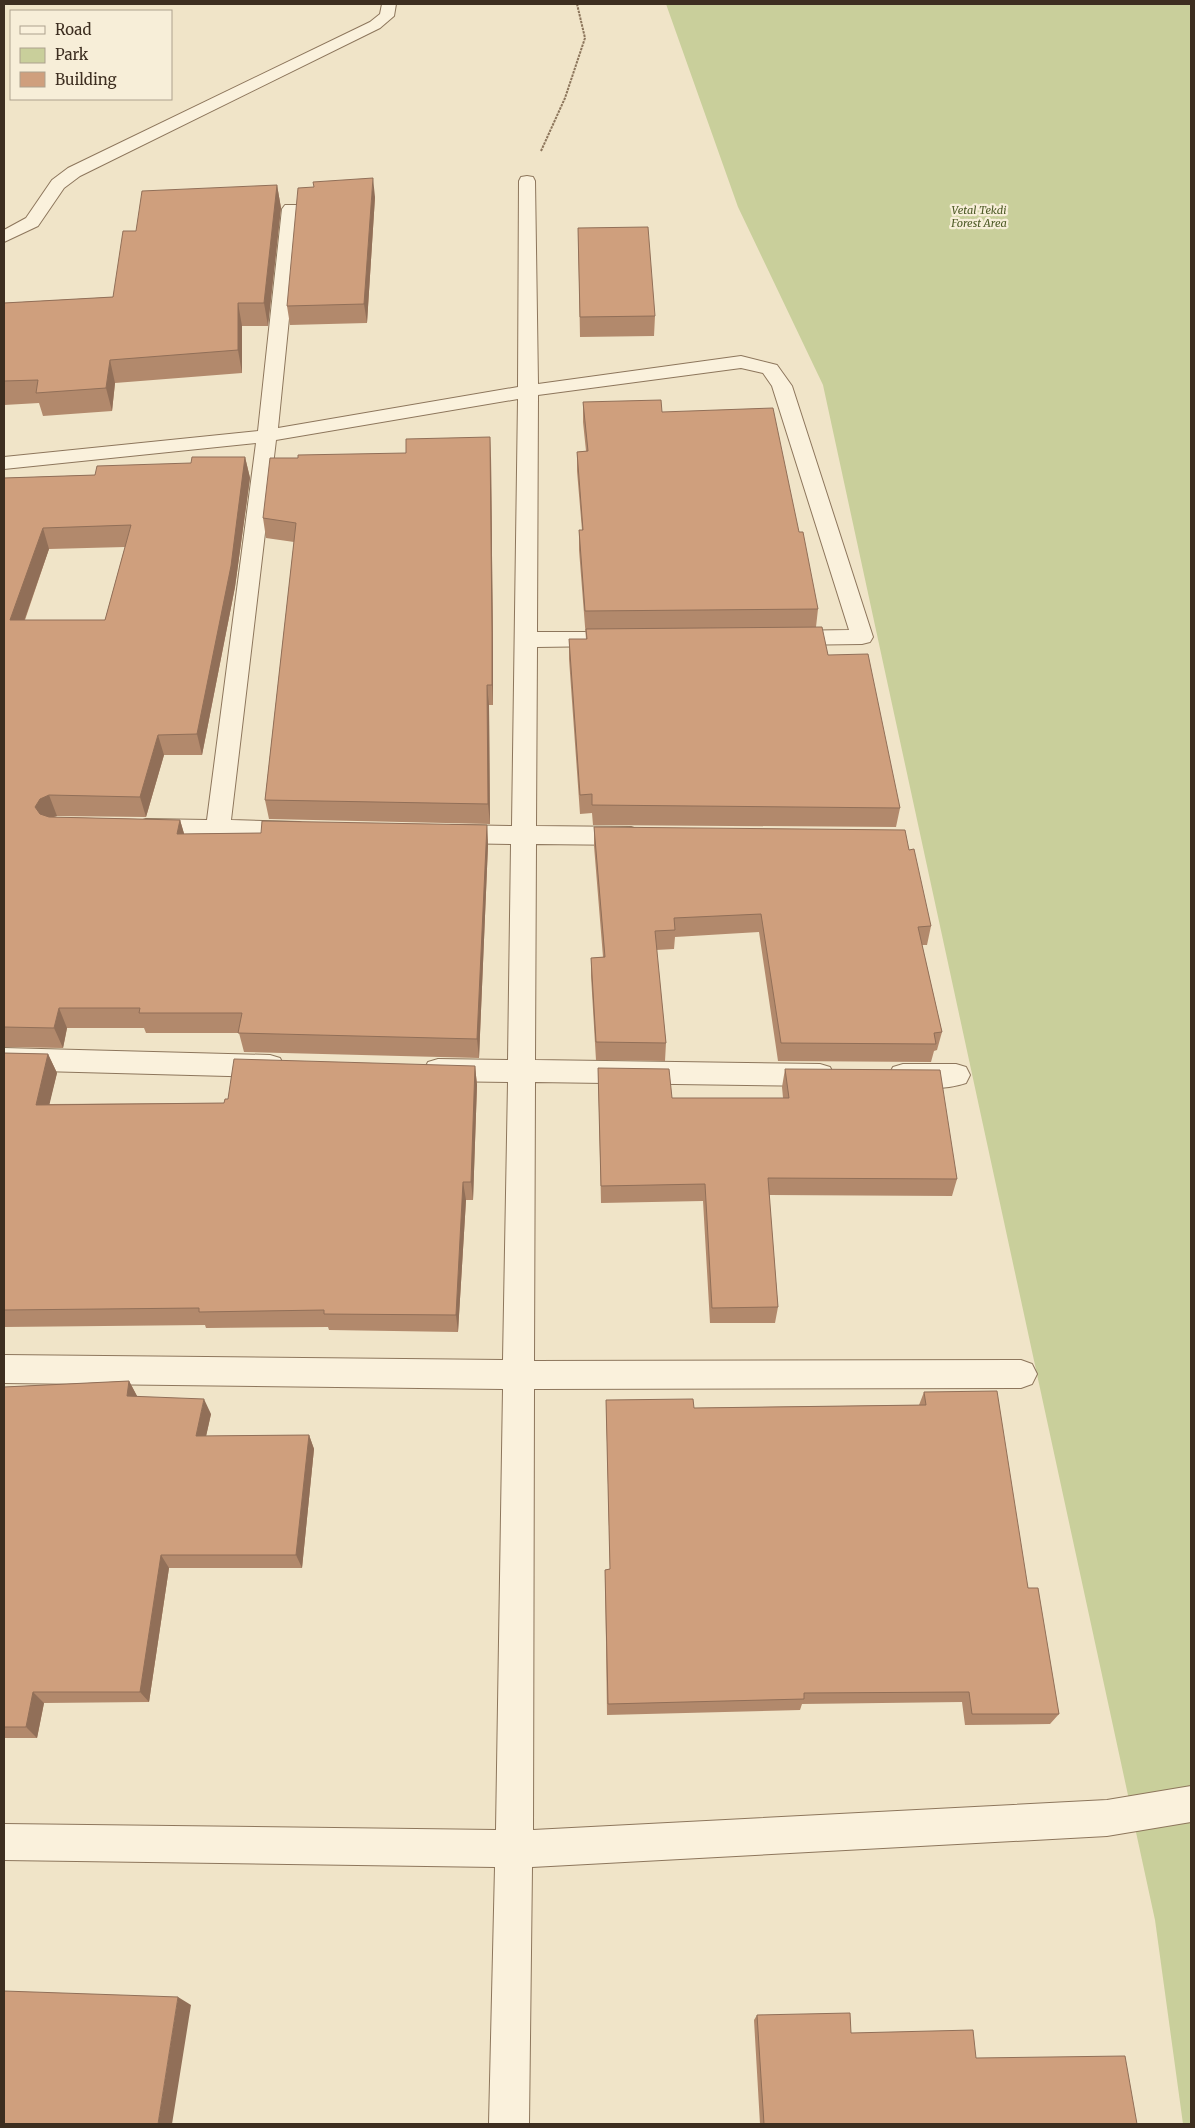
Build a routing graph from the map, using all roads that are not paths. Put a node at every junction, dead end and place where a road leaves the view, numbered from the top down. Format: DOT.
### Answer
graph roads {
  1 [pos="389,4"];
  2 [pos="527,181"];
  3 [pos="291,209"];
  4 [pos="4,237"];
  5 [pos="528,392"];
  6 [pos="267,436"];
  7 [pos="4,464"];
  8 [pos="763,638"];
  9 [pos="624,639"];
  10 [pos="525,640"];
  11 [pos="124,828"];
  12 [pos="218,829"];
  13 [pos="326,832"];
  14 [pos="434,834"];
  15 [pos="523,835"];
  16 [pos="651,836"];
  17 [pos="4,1059"];
  18 [pos="292,1067"];
  19 [pos="412,1070"];
  20 [pos="522,1073"];
  21 [pos="848,1075"];
  22 [pos="877,1075"];
  23 [pos="956,1075"];
  24 [pos="4,1370"];
  25 [pos="1021,1374"];
  26 [pos="518,1375"];
  27 [pos="1191,1804"];
  28 [pos="4,1842"];
  29 [pos="514,1849"];
  30 [pos="508,2124"];
  1 -- 4 [label="street"];
  2 -- 5 [label="street"];
  3 -- 6 [label="street"];
  5 -- 6 [label="street"];
  5 -- 8 [label="street"];
  5 -- 10 [label="street"];
  6 -- 7 [label="street"];
  6 -- 12 [label="street"];
  9 -- 10 [label="street"];
  10 -- 15 [label="street"];
  11 -- 12 [label="street"];
  12 -- 13 [label="street"];
  14 -- 15 [label="street"];
  15 -- 16 [label="street"];
  15 -- 20 [label="street"];
  17 -- 18 [label="street"];
  19 -- 20 [label="street"];
  20 -- 21 [label="street"];
  20 -- 26 [label="street"];
  22 -- 23 [label="street"];
  24 -- 26 [label="street"];
  25 -- 26 [label="street"];
  26 -- 29 [label="street"];
  27 -- 29 [label="street"];
  28 -- 29 [label="street"];
  29 -- 30 [label="street"];
}
